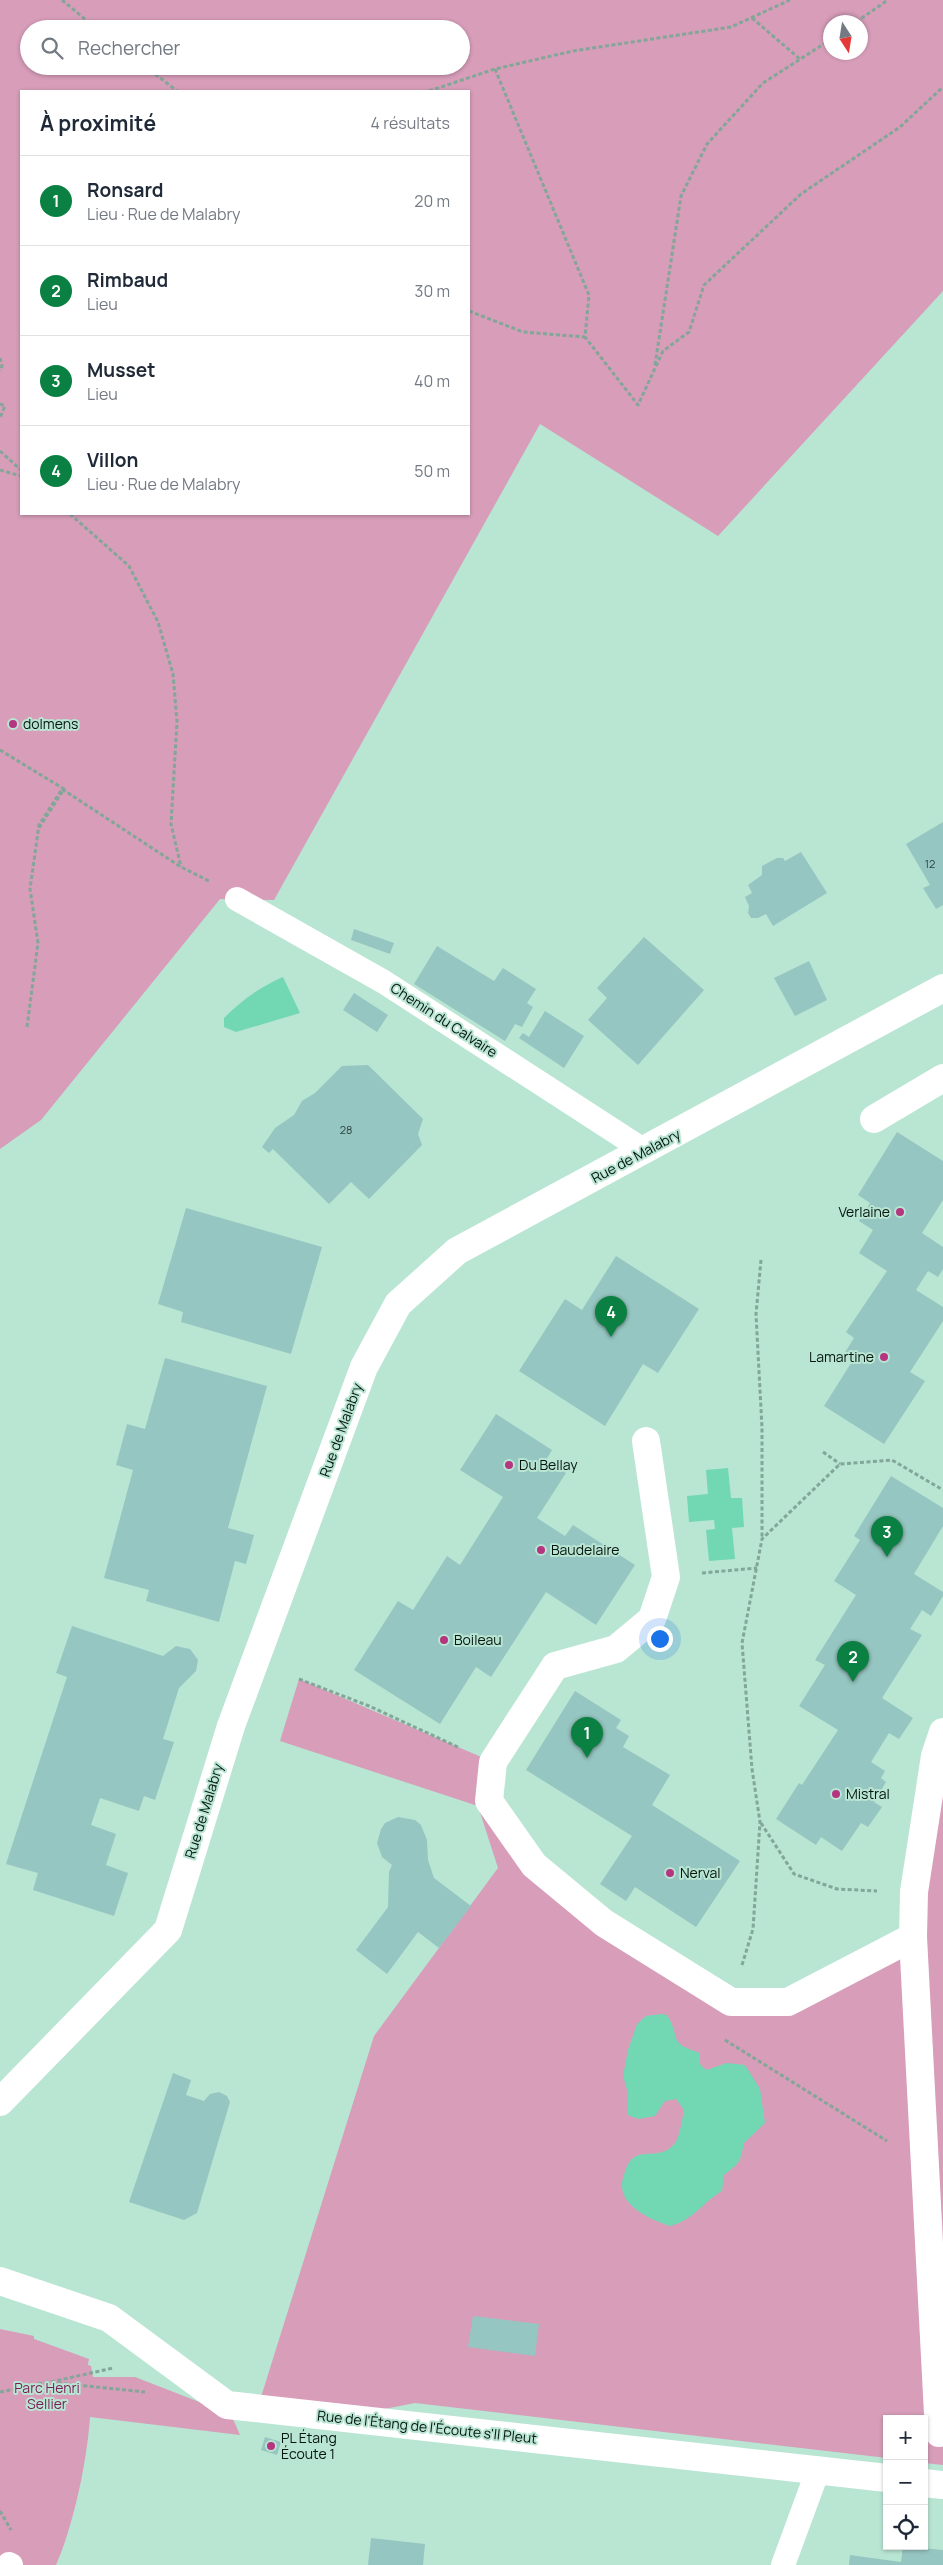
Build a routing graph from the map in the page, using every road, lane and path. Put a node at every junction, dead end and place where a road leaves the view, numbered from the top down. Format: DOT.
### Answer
graph roads {
  1 [pos="62,0"];
  2 [pos="790,0"];
  3 [pos="888,0"];
  4 [pos="866,15"];
  5 [pos="752,18"];
  6 [pos="86,20"];
  7 [pos="823,45"];
  8 [pos="801,60"];
  9 [pos="495,69"];
  10 [pos="157,75"];
  11 [pos="943,87"];
  12 [pos="176,90"];
  13 [pos="432,90"];
  14 [pos="470,311"];
  15 [pos="585,336"];
  16 [pos="0,358"];
  17 [pos="0,371"];
  18 [pos="654,371"];
  19 [pos="0,404"];
  20 [pos="0,418"];
  21 [pos="0,451"];
  22 [pos="20,469"];
  23 [pos="0,470"];
  24 [pos="20,476"];
  25 [pos="71,515"];
  26 [pos="0,750"];
  27 [pos="64,789"];
  28 [pos="237,899"];
  29 [pos="943,988"];
  30 [pos="27,1028"];
  31 [pos="943,1078"];
  32 [pos="874,1120"];
  33 [pos="645,1151"];
  34 [pos="761,1260"];
  35 [pos="646,1441"];
  36 [pos="823,1452"];
  37 [pos="840,1464"];
  38 [pos="943,1490"];
  39 [pos="762,1539"];
  40 [pos="756,1568"];
  41 [pos="666,1576"];
  42 [pos="300,1679"];
  43 [pos="943,1732"];
  44 [pos="493,1762"];
  45 [pos="760,1822"];
  46 [pos="914,1892"];
  47 [pos="913,1937"];
  48 [pos="731,2002"];
  49 [pos="0,2102"];
  50 [pos="925,2165"];
  51 [pos="0,2281"];
  52 [pos="123,2366"];
  53 [pos="48,2382"];
  54 [pos="0,2392"];
  55 [pos="152,2392"];
  56 [pos="938,2433"];
  57 [pos="818,2470"];
  58 [pos="883,2478"];
  59 [pos="928,2483"];
  60 [pos="943,2485"];
  61 [pos="783,2565"];
  1 -- 6 [label="path"];
  2 -- 5 [label="path"];
  3 -- 4 [label="path"];
  5 -- 8 [label="path"];
  5 -- 9 [label="path"];
  7 -- 8 [label="path"];
  8 -- 18 [label="path"];
  9 -- 13 [label="path"];
  9 -- 15 [label="path"];
  10 -- 12 [label="path"];
  11 -- 18 [label="path"];
  14 -- 15 [label="path"];
  15 -- 18 [label="path"];
  16 -- 17 [label="path"];
  19 -- 20 [label="path"];
  21 -- 22 [label="path"];
  23 -- 24 [label="path"];
  25 -- 27 [label="path"];
  26 -- 27 [label="path"];
  27 -- 30 [label="path"];
  28 -- 33 [label="lane, Chemin du Calvaire"];
  29 -- 33 [label="street, Rue de Malabry"];
  31 -- 32 [label="street"];
  33 -- 49 [label="street, Rue de Malabry"];
  34 -- 39 [label="path"];
  35 -- 41 [label="street"];
  36 -- 37 [label="path"];
  37 -- 38 [label="path"];
  37 -- 39 [label="path"];
  39 -- 40 [label="path"];
  40 -- 41 [label="path"];
  40 -- 45 [label="path"];
  41 -- 44 [label="street"];
  42 -- 44 [label="path"];
  43 -- 46 [label="street"];
  44 -- 48 [label="street"];
  45 -- 46 [label="path"];
  45 -- 48 [label="path"];
  46 -- 47 [label="street"];
  47 -- 48 [label="street"];
  47 -- 50 [label="street"];
  48 -- 50 [label="path"];
  50 -- 56 [label="street"];
  51 -- 57 [label="street, Rue de l'Étang de l'Écoute s'Il Pleut"];
  52 -- 53 [label="path"];
  53 -- 54 [label="path"];
  53 -- 55 [label="path"];
  57 -- 58 [label="street, Rue de l'Étang de l'Écoute s'Il Pleut"];
  57 -- 61 [label="lane"];
  59 -- 60 [label="street"];
}
